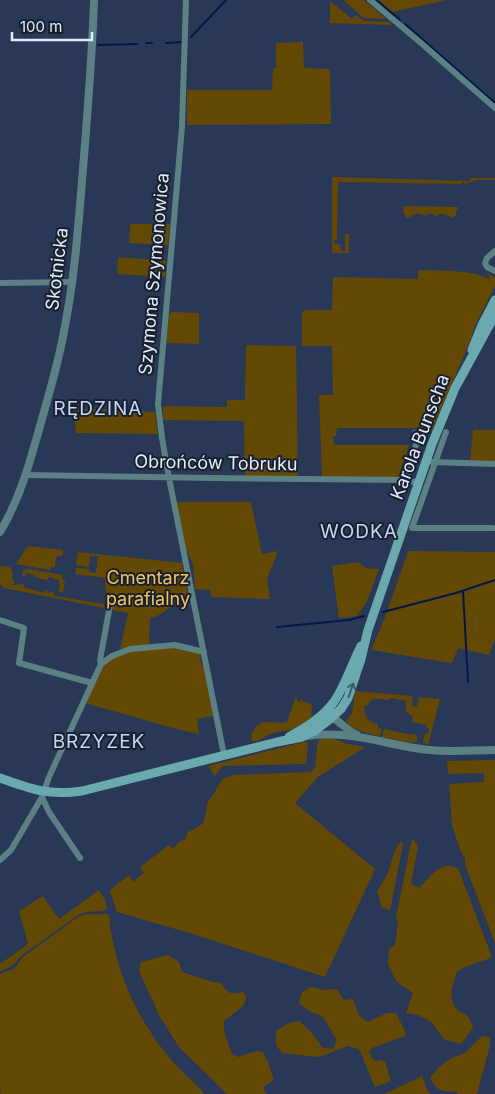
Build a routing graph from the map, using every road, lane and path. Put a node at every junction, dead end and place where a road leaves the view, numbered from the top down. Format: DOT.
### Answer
graph roads {
  1 [pos="94,0"];
  2 [pos="186,0"];
  3 [pos="370,0"];
  4 [pos="495,108"];
  5 [pos="495,251"];
  6 [pos="495,271"];
  7 [pos="0,282"];
  8 [pos="73,282"];
  9 [pos="495,300"];
  10 [pos="495,315"];
  11 [pos="465,369"];
  12 [pos="446,432"];
  13 [pos="415,433"];
  14 [pos="430,462"];
  15 [pos="495,464"];
  16 [pos="26,475"];
  17 [pos="169,478"];
  18 [pos="406,480"];
  19 [pos="418,483"];
  20 [pos="493,528"];
  21 [pos="0,532"];
  22 [pos="110,605"];
  23 [pos="0,620"];
  24 [pos="204,652"];
  25 [pos="101,664"];
  26 [pos="92,683"];
  27 [pos="329,717"];
  28 [pos="343,734"];
  29 [pos="302,737"];
  30 [pos="364,737"];
  31 [pos="285,740"];
  32 [pos="495,750"];
  33 [pos="224,756"];
  34 [pos="0,778"];
  35 [pos="42,794"];
  36 [pos="80,858"];
  37 [pos="0,860"];
  1 -- 8 [label="street, Skotnicka"];
  2 -- 17 [label="street, Szymona Szymonowica"];
  3 -- 4 [label="street"];
  5 -- 6 [label="street"];
  7 -- 8 [label="street"];
  8 -- 16 [label="street, Skotnicka"];
  9 -- 11 [label="main road, Karola Bunscha"];
  10 -- 11 [label="main road, Karola Bunscha"];
  11 -- 14 [label="main road, Karola Bunscha"];
  12 -- 14 [label="street"];
  13 -- 18 [label="street"];
  14 -- 15 [label="street"];
  14 -- 19 [label="main road, Karola Bunscha"];
  14 -- 20 [label="street"];
  16 -- 17 [label="street, Obrońców Tobruku"];
  16 -- 21 [label="street, Skotnicka"];
  17 -- 18 [label="street, Obrońców Tobruku"];
  17 -- 24 [label="street, Szymona Szymonowica"];
  18 -- 19 [label="street, Obrońców Tobruku"];
  19 -- 27 [label="main road, Karola Bunscha"];
  22 -- 25 [label="street"];
  23 -- 26 [label="street"];
  24 -- 25 [label="street"];
  24 -- 33 [label="street, Szymona Szymonowica"];
  25 -- 26 [label="street"];
  26 -- 35 [label="street"];
  27 -- 28 [label="street"];
  27 -- 29 [label="main road, Karola Bunscha"];
  27 -- 30 [label="street"];
  27 -- 31 [label="main road"];
  28 -- 29 [label="street"];
  28 -- 30 [label="street"];
  29 -- 31 [label="main road"];
  30 -- 32 [label="street"];
  31 -- 33 [label="main road"];
  33 -- 35 [label="main road"];
  34 -- 35 [label="main road"];
  35 -- 36 [label="street"];
  35 -- 37 [label="street"];
}
